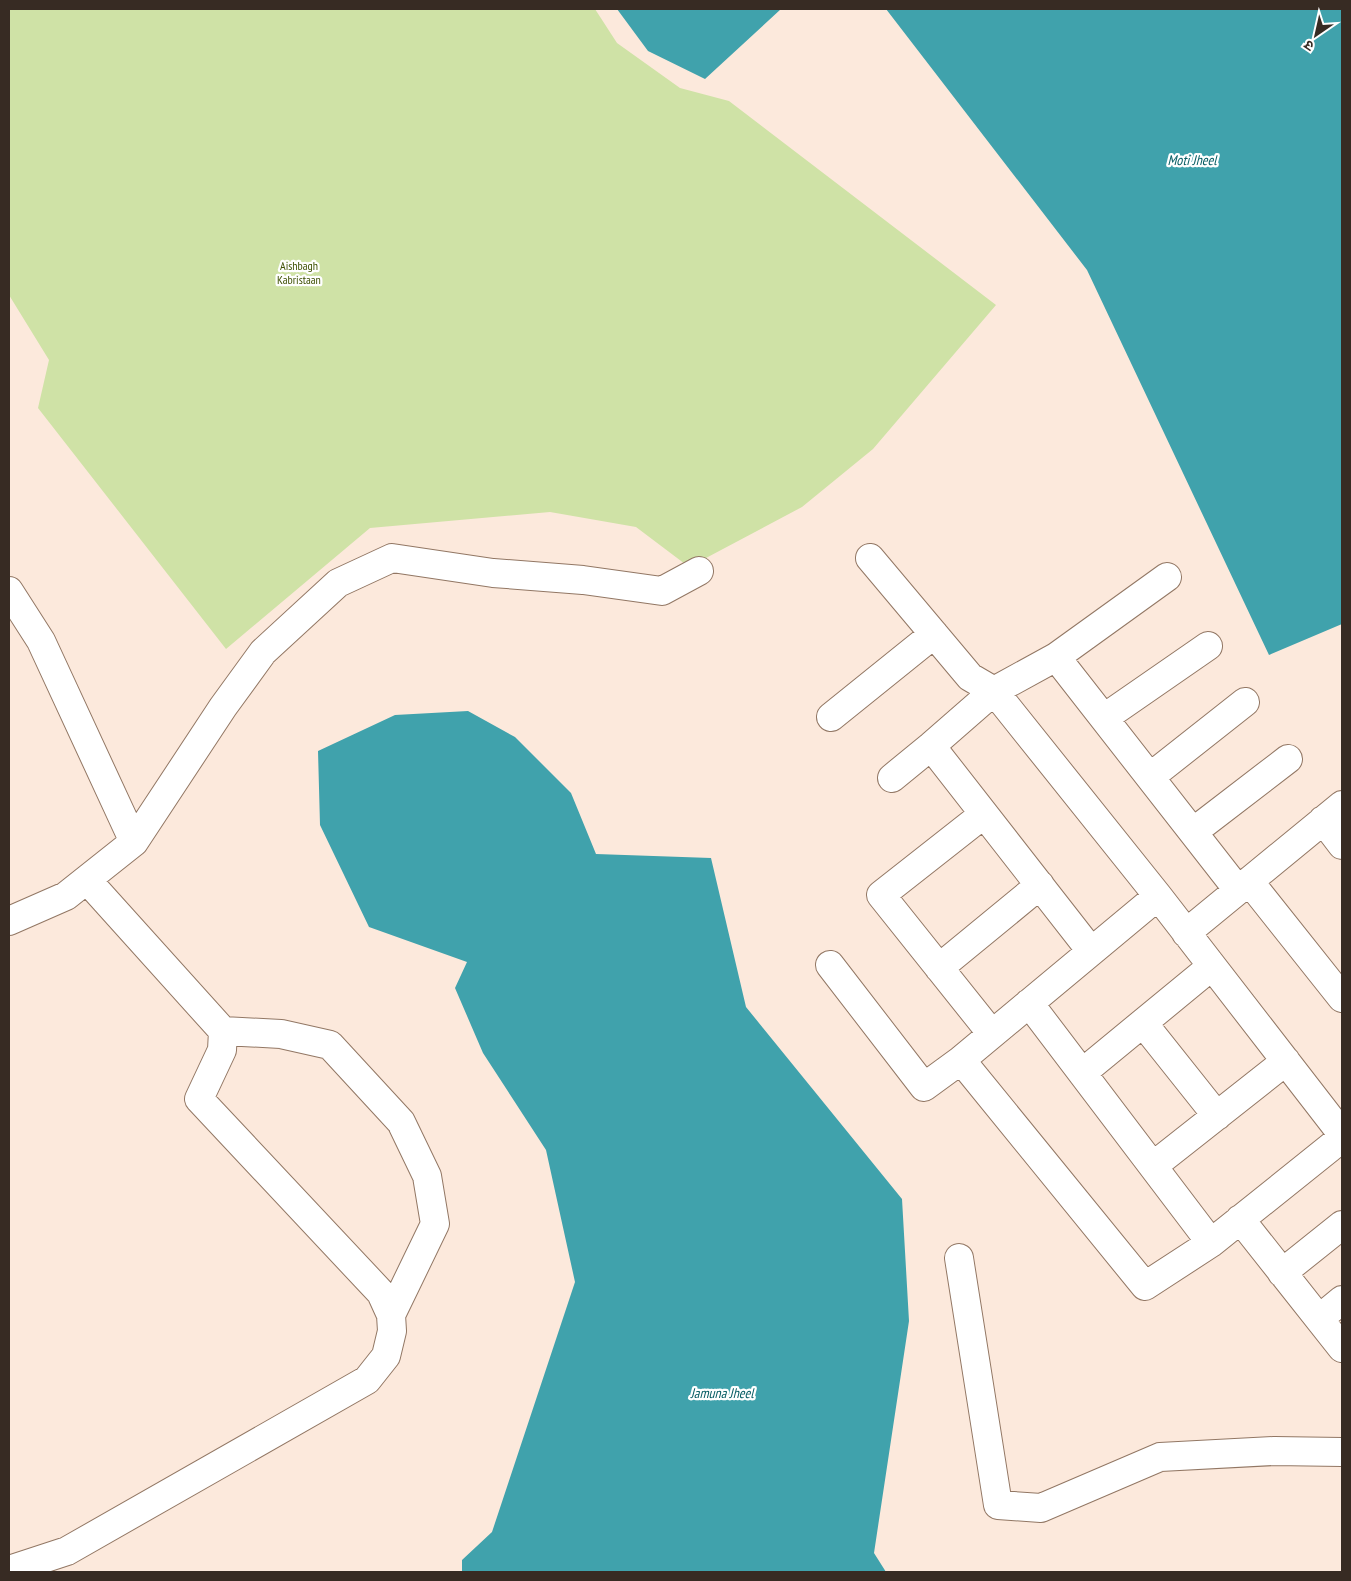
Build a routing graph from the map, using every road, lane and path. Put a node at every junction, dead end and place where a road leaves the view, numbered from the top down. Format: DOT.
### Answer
graph roads {
  1 [pos="870,558"];
  2 [pos="699,571"];
  3 [pos="1167,577"];
  4 [pos="9,591"];
  5 [pos="934,634"];
  6 [pos="1208,646"];
  7 [pos="1056,657"];
  8 [pos="994,691"];
  9 [pos="1245,702"];
  10 [pos="831,717"];
  11 [pos="1104,718"];
  12 [pos="931,746"];
  13 [pos="1288,759"];
  14 [pos="1150,777"];
  15 [pos="892,778"];
  16 [pos="1332,813"];
  17 [pos="984,814"];
  18 [pos="1194,832"];
  19 [pos="134,842"];
  20 [pos="1342,845"];
  21 [pos="87,880"];
  22 [pos="1040,885"];
  23 [pos="1244,886"];
  24 [pos="1158,896"];
  25 [pos="9,921"];
  26 [pos="1186,932"];
  27 [pos="1091,951"];
  28 [pos="830,964"];
  29 [pos="1212,966"];
  30 [pos="939,968"];
  31 [pos="1342,998"];
  32 [pos="1029,1003"];
  33 [pos="1143,1023"];
  34 [pos="223,1031"];
  35 [pos="992,1034"];
  36 [pos="961,1060"];
  37 [pos="1286,1061"];
  38 [pos="1082,1073"];
  39 [pos="1216,1116"];
  40 [pos="1342,1134"];
  41 [pos="1342,1138"];
  42 [pos="1153,1166"];
  43 [pos="1240,1219"];
  44 [pos="1342,1225"];
  45 [pos="1211,1242"];
  46 [pos="959,1258"];
  47 [pos="1282,1273"];
  48 [pos="1342,1300"];
  49 [pos="391,1315"];
  50 [pos="1319,1319"];
  51 [pos="1342,1348"];
  52 [pos="1342,1452"];
  53 [pos="9,1570"];
  1 -- 5 [label="street"];
  2 -- 19 [label="street"];
  3 -- 7 [label="street"];
  4 -- 19 [label="street"];
  5 -- 8 [label="street"];
  5 -- 10 [label="street"];
  6 -- 11 [label="street"];
  7 -- 8 [label="street"];
  7 -- 11 [label="street"];
  8 -- 12 [label="street"];
  8 -- 24 [label="street"];
  9 -- 14 [label="street"];
  11 -- 14 [label="street"];
  12 -- 15 [label="street"];
  12 -- 17 [label="street"];
  13 -- 18 [label="street"];
  14 -- 18 [label="street"];
  16 -- 20 [label="street"];
  16 -- 23 [label="street"];
  17 -- 22 [label="street"];
  17 -- 30 [label="street"];
  18 -- 23 [label="street"];
  19 -- 21 [label="street"];
  21 -- 25 [label="street"];
  21 -- 34 [label="street"];
  22 -- 27 [label="street"];
  22 -- 30 [label="street"];
  23 -- 26 [label="street"];
  23 -- 31 [label="street"];
  24 -- 26 [label="street"];
  24 -- 27 [label="street"];
  26 -- 29 [label="street"];
  27 -- 32 [label="street"];
  28 -- 36 [label="street"];
  29 -- 33 [label="street"];
  29 -- 37 [label="street"];
  30 -- 35 [label="street"];
  32 -- 35 [label="street"];
  32 -- 38 [label="street"];
  33 -- 38 [label="street"];
  33 -- 39 [label="street"];
  34 -- 49 [label="street"];
  34 -- 49 [label="street"];
  35 -- 36 [label="street"];
  36 -- 45 [label="street"];
  37 -- 39 [label="street"];
  37 -- 40 [label="street"];
  38 -- 42 [label="street"];
  39 -- 42 [label="street"];
  41 -- 43 [label="street"];
  42 -- 45 [label="street"];
  43 -- 45 [label="street"];
  43 -- 47 [label="street"];
  44 -- 47 [label="street"];
  46 -- 52 [label="street"];
  47 -- 50 [label="street"];
  48 -- 50 [label="street"];
  49 -- 53 [label="street"];
  50 -- 51 [label="street"];
}
